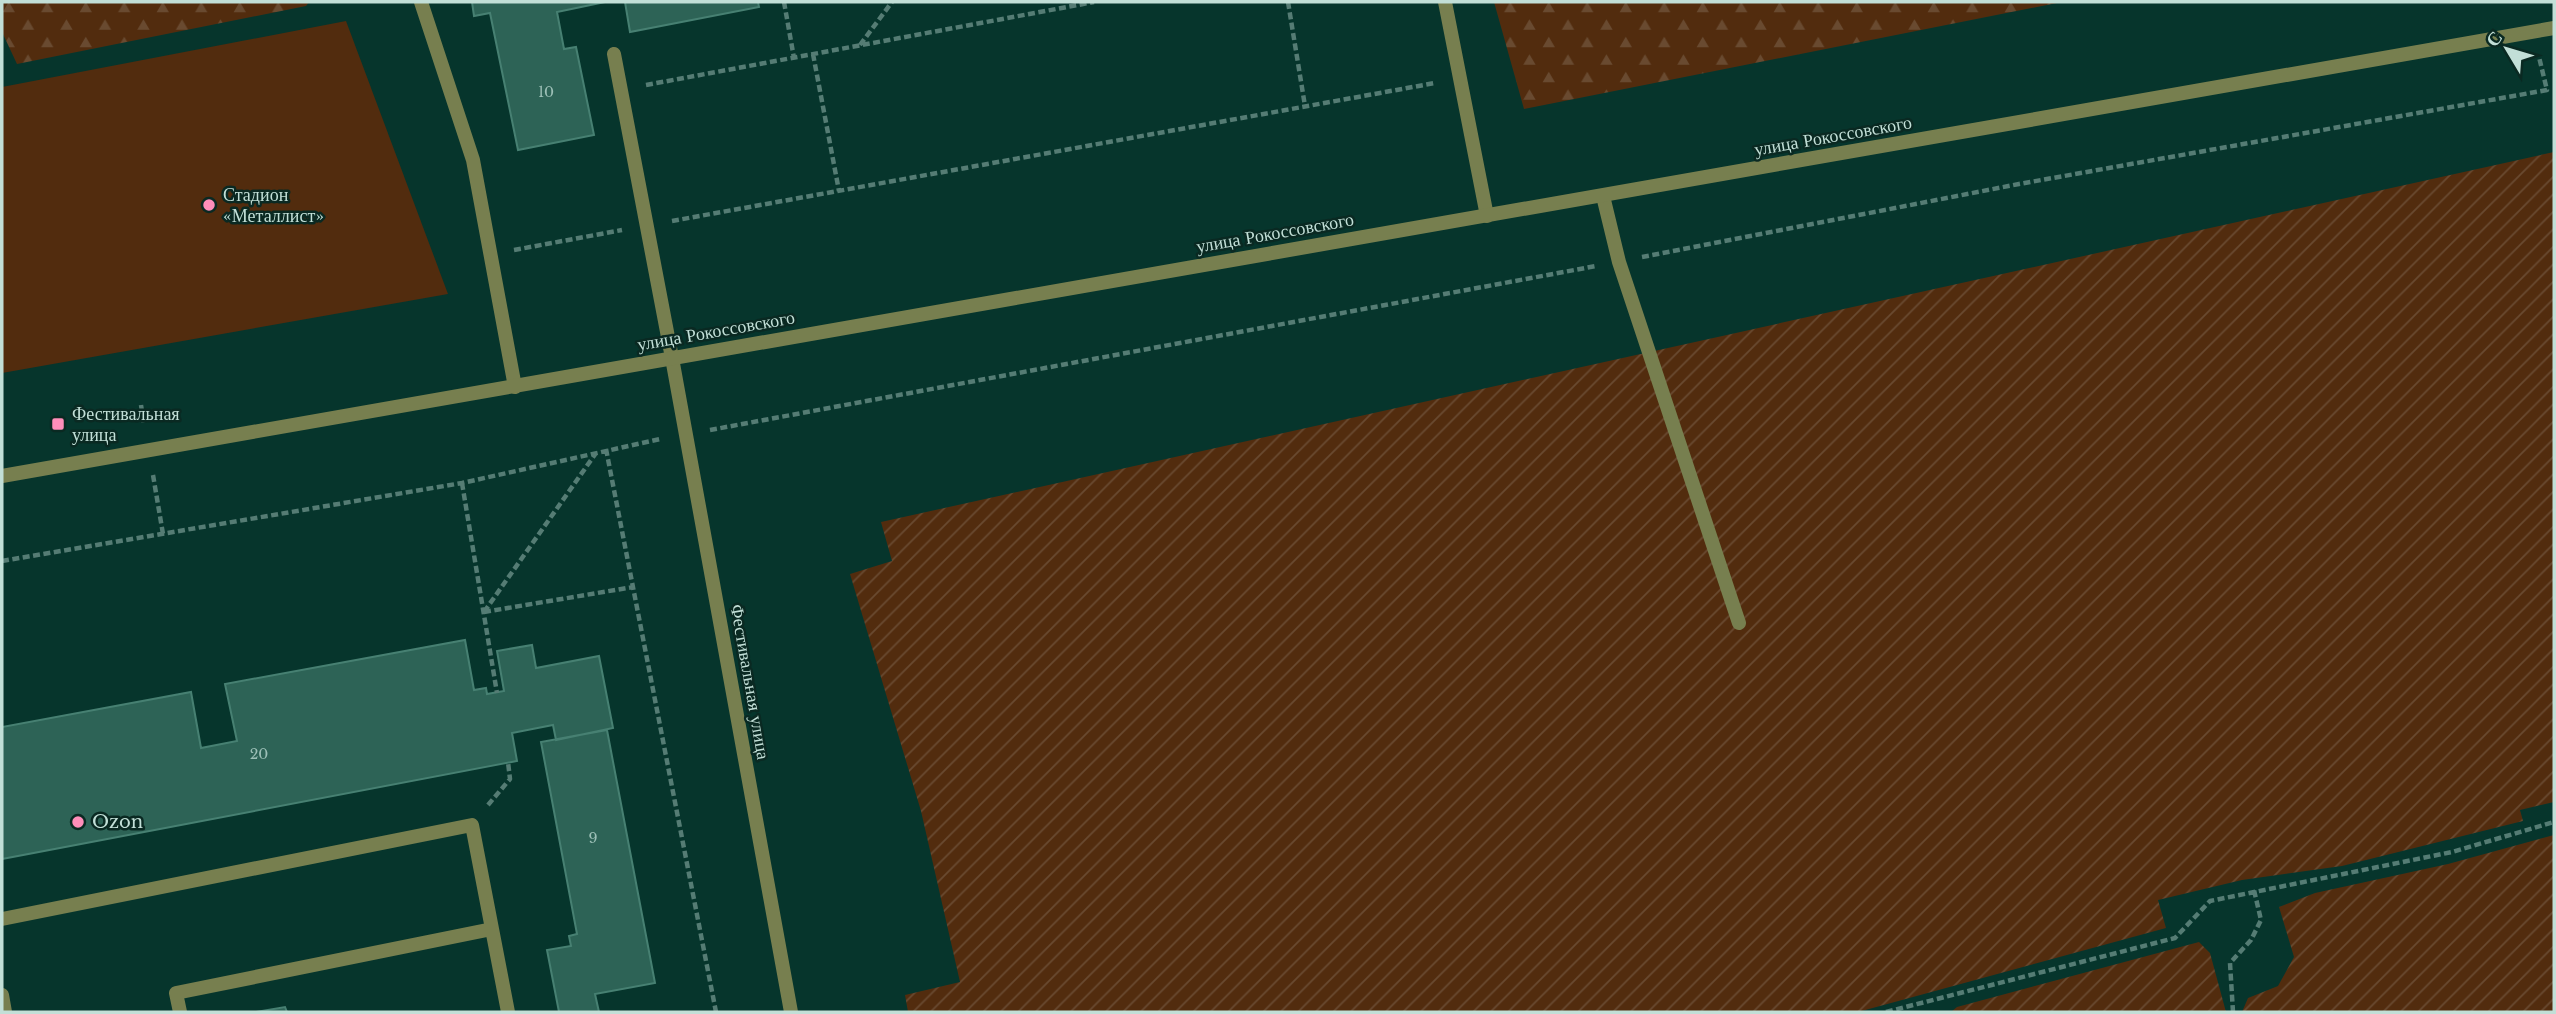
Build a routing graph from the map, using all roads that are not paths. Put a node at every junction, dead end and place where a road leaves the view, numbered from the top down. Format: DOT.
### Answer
graph roads {
  1 [pos="421,2"];
  2 [pos="1445,2"];
  3 [pos="2554,28"];
  4 [pos="614,54"];
  5 [pos="1603,196"];
  6 [pos="1487,216"];
  7 [pos="672,358"];
  8 [pos="514,387"];
  9 [pos="2,476"];
  10 [pos="1739,623"];
  11 [pos="2,919"];
  12 [pos="492,929"];
  13 [pos="2,995"];
  14 [pos="5,1012"];
  15 [pos="180,1012"];
  16 [pos="508,1012"];
  17 [pos="791,1012"];
  1 -- 8 [label="street"];
  2 -- 6 [label="street"];
  3 -- 5 [label="street, улица Рокоссовского"];
  4 -- 7 [label="street, Фестивальная улица"];
  5 -- 6 [label="street, улица Рокоссовского"];
  5 -- 10 [label="street"];
  6 -- 7 [label="street, улица Рокоссовского"];
  7 -- 8 [label="street, улица Рокоссовского"];
  7 -- 17 [label="street, Фестивальная улица"];
  8 -- 9 [label="street, улица Рокоссовского"];
  11 -- 12 [label="street"];
  12 -- 15 [label="street"];
  12 -- 16 [label="street"];
  13 -- 14 [label="street"];
}
